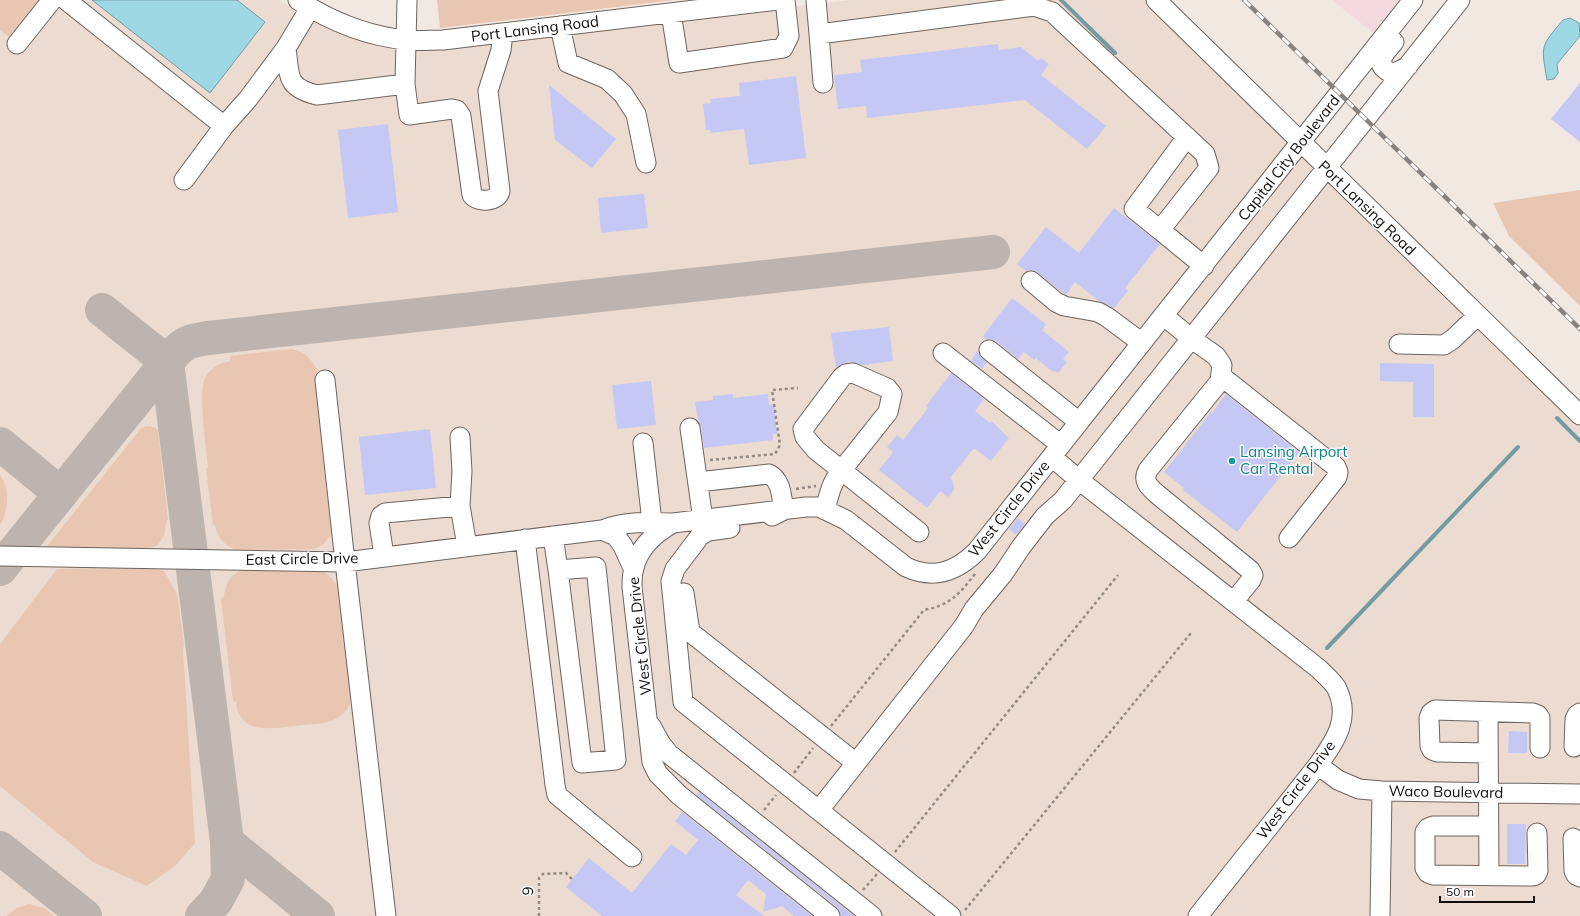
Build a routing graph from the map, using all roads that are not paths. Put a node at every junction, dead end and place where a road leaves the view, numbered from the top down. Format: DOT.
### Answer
graph roads {
  1 [pos="52,0"];
  2 [pos="66,0"];
  3 [pos="778,0"];
  4 [pos="785,0"];
  5 [pos="816,0"];
  6 [pos="1156,0"];
  7 [pos="1413,0"];
  8 [pos="1427,0"];
  9 [pos="1460,0"];
  10 [pos="403,1"];
  11 [pos="1034,3"];
  12 [pos="304,4"];
  13 [pos="671,13"];
  14 [pos="560,26"];
  15 [pos="503,33"];
  16 [pos="819,34"];
  17 [pos="406,40"];
  18 [pos="17,44"];
  19 [pos="286,48"];
  20 [pos="1408,66"];
  21 [pos="823,83"];
  22 [pos="404,84"];
  23 [pos="224,126"];
  24 [pos="1187,137"];
  25 [pos="1301,143"];
  26 [pos="646,163"];
  27 [pos="1326,168"];
  28 [pos="184,180"];
  29 [pos="1160,230"];
  30 [pos="1204,266"];
  31 [pos="1031,281"];
  32 [pos="1164,316"];
  33 [pos="1477,316"];
  34 [pos="1192,339"];
  35 [pos="1142,343"];
  36 [pos="1400,344"];
  37 [pos="989,350"];
  38 [pos="943,353"];
  39 [pos="1221,376"];
  40 [pos="325,380"];
  41 [pos="1580,415"];
  42 [pos="1079,422"];
  43 [pos="690,428"];
  44 [pos="460,437"];
  45 [pos="643,443"];
  46 [pos="1056,451"];
  47 [pos="841,471"];
  48 [pos="1079,480"];
  49 [pos="702,482"];
  50 [pos="460,506"];
  51 [pos="784,510"];
  52 [pos="825,510"];
  53 [pos="703,520"];
  54 [pos="652,522"];
  55 [pos="673,523"];
  56 [pos="602,530"];
  57 [pos="919,532"];
  58 [pos="553,536"];
  59 [pos="1289,538"];
  60 [pos="525,539"];
  61 [pos="467,546"];
  62 [pos="0,556"];
  63 [pos="384,556"];
  64 [pos="686,556"];
  65 [pos="345,562"];
  66 [pos="633,568"];
  67 [pos="558,570"];
  68 [pos="1234,601"];
  69 [pos="1488,712"];
  70 [pos="1580,713"];
  71 [pos="648,721"];
  72 [pos="1574,747"];
  73 [pos="1540,748"];
  74 [pos="1488,753"];
  75 [pos="856,763"];
  76 [pos="1318,765"];
  77 [pos="1382,791"];
  78 [pos="1488,793"];
  79 [pos="1580,794"];
  80 [pos="819,810"];
  81 [pos="1488,826"];
  82 [pos="1538,833"];
  83 [pos="1573,838"];
  84 [pos="632,857"];
  85 [pos="1489,875"];
  86 [pos="1580,877"];
  87 [pos="386,916"];
  88 [pos="830,916"];
  89 [pos="872,916"];
  90 [pos="951,916"];
  91 [pos="1198,916"];
  92 [pos="1380,916"];
  1 -- 18 [label="street"];
  2 -- 23 [label="street"];
  3 -- 13 [label="street, Port Lansing Road"];
  4 -- 13 [label="street"];
  5 -- 16 [label="street"];
  6 -- 25 [label="street, Port Lansing Road"];
  7 -- 25 [label="street, Capital City Boulevard"];
  8 -- 20 [label="street"];
  9 -- 20 [label="street"];
  10 -- 17 [label="street"];
  11 -- 16 [label="street"];
  11 -- 24 [label="street"];
  12 -- 17 [label="street, Port Lansing Road"];
  12 -- 19 [label="street"];
  13 -- 14 [label="street, Port Lansing Road"];
  14 -- 15 [label="street, Port Lansing Road"];
  14 -- 26 [label="street"];
  15 -- 17 [label="street, Port Lansing Road"];
  15 -- 22 [label="street"];
  16 -- 21 [label="street"];
  17 -- 22 [label="street"];
  19 -- 22 [label="street"];
  19 -- 23 [label="street"];
  20 -- 27 [label="street"];
  23 -- 28 [label="street"];
  24 -- 29 [label="street"];
  24 -- 29 [label="street"];
  25 -- 27 [label="street, Port Lansing Road"];
  25 -- 30 [label="street, Capital City Boulevard"];
  27 -- 33 [label="street, Port Lansing Road"];
  27 -- 34 [label="street"];
  29 -- 30 [label="street"];
  30 -- 32 [label="street, Capital City Boulevard"];
  31 -- 35 [label="street"];
  32 -- 34 [label="street"];
  32 -- 35 [label="street, Capital City Boulevard"];
  33 -- 36 [label="street"];
  33 -- 41 [label="street, Port Lansing Road"];
  34 -- 39 [label="street"];
  34 -- 48 [label="street"];
  35 -- 42 [label="street, Capital City Boulevard"];
  37 -- 42 [label="street"];
  38 -- 46 [label="street"];
  39 -- 59 [label="street"];
  39 -- 68 [label="street"];
  40 -- 65 [label="street"];
  42 -- 46 [label="street, Capital City Boulevard"];
  43 -- 49 [label="street"];
  44 -- 50 [label="street"];
  45 -- 54 [label="street"];
  46 -- 48 [label="street, West Circle Drive"];
  46 -- 52 [label="street, West Circle Drive"];
  47 -- 47 [label="street"];
  47 -- 52 [label="street"];
  47 -- 57 [label="street"];
  48 -- 68 [label="street, West Circle Drive"];
  48 -- 75 [label="street"];
  49 -- 51 [label="street"];
  49 -- 53 [label="street"];
  50 -- 61 [label="street"];
  50 -- 63 [label="street"];
  51 -- 52 [label="street, West Circle Drive"];
  51 -- 53 [label="street, West Circle Drive"];
  51 -- 64 [label="street"];
  53 -- 55 [label="street, West Circle Drive"];
  54 -- 55 [label="street, East Circle Drive"];
  54 -- 56 [label="street, East Circle Drive"];
  55 -- 66 [label="street, West Circle Drive"];
  56 -- 58 [label="street, East Circle Drive"];
  56 -- 66 [label="street"];
  58 -- 60 [label="street, East Circle Drive"];
  58 -- 67 [label="street"];
  60 -- 61 [label="street, East Circle Drive"];
  60 -- 84 [label="street"];
  61 -- 63 [label="street, East Circle Drive"];
  62 -- 65 [label="street, East Circle Drive"];
  63 -- 65 [label="street, East Circle Drive"];
  64 -- 75 [label="street"];
  64 -- 80 [label="street"];
  65 -- 87 [label="street"];
  66 -- 71 [label="street, West Circle Drive"];
  67 -- 67 [label="street"];
  68 -- 76 [label="street, West Circle Drive"];
  69 -- 73 [label="street"];
  69 -- 74 [label="street"];
  69 -- 74 [label="street"];
  70 -- 72 [label="street"];
  71 -- 88 [label="street, West Circle Drive"];
  71 -- 89 [label="street"];
  74 -- 78 [label="street"];
  75 -- 80 [label="street"];
  76 -- 77 [label="street, Waco Boulevard"];
  76 -- 91 [label="street, West Circle Drive"];
  77 -- 78 [label="street, Waco Boulevard"];
  77 -- 92 [label="street"];
  78 -- 79 [label="street, Waco Boulevard"];
  78 -- 81 [label="street"];
  80 -- 90 [label="street"];
  81 -- 85 [label="street"];
  81 -- 85 [label="street"];
  82 -- 85 [label="street"];
  83 -- 86 [label="street"];
}
